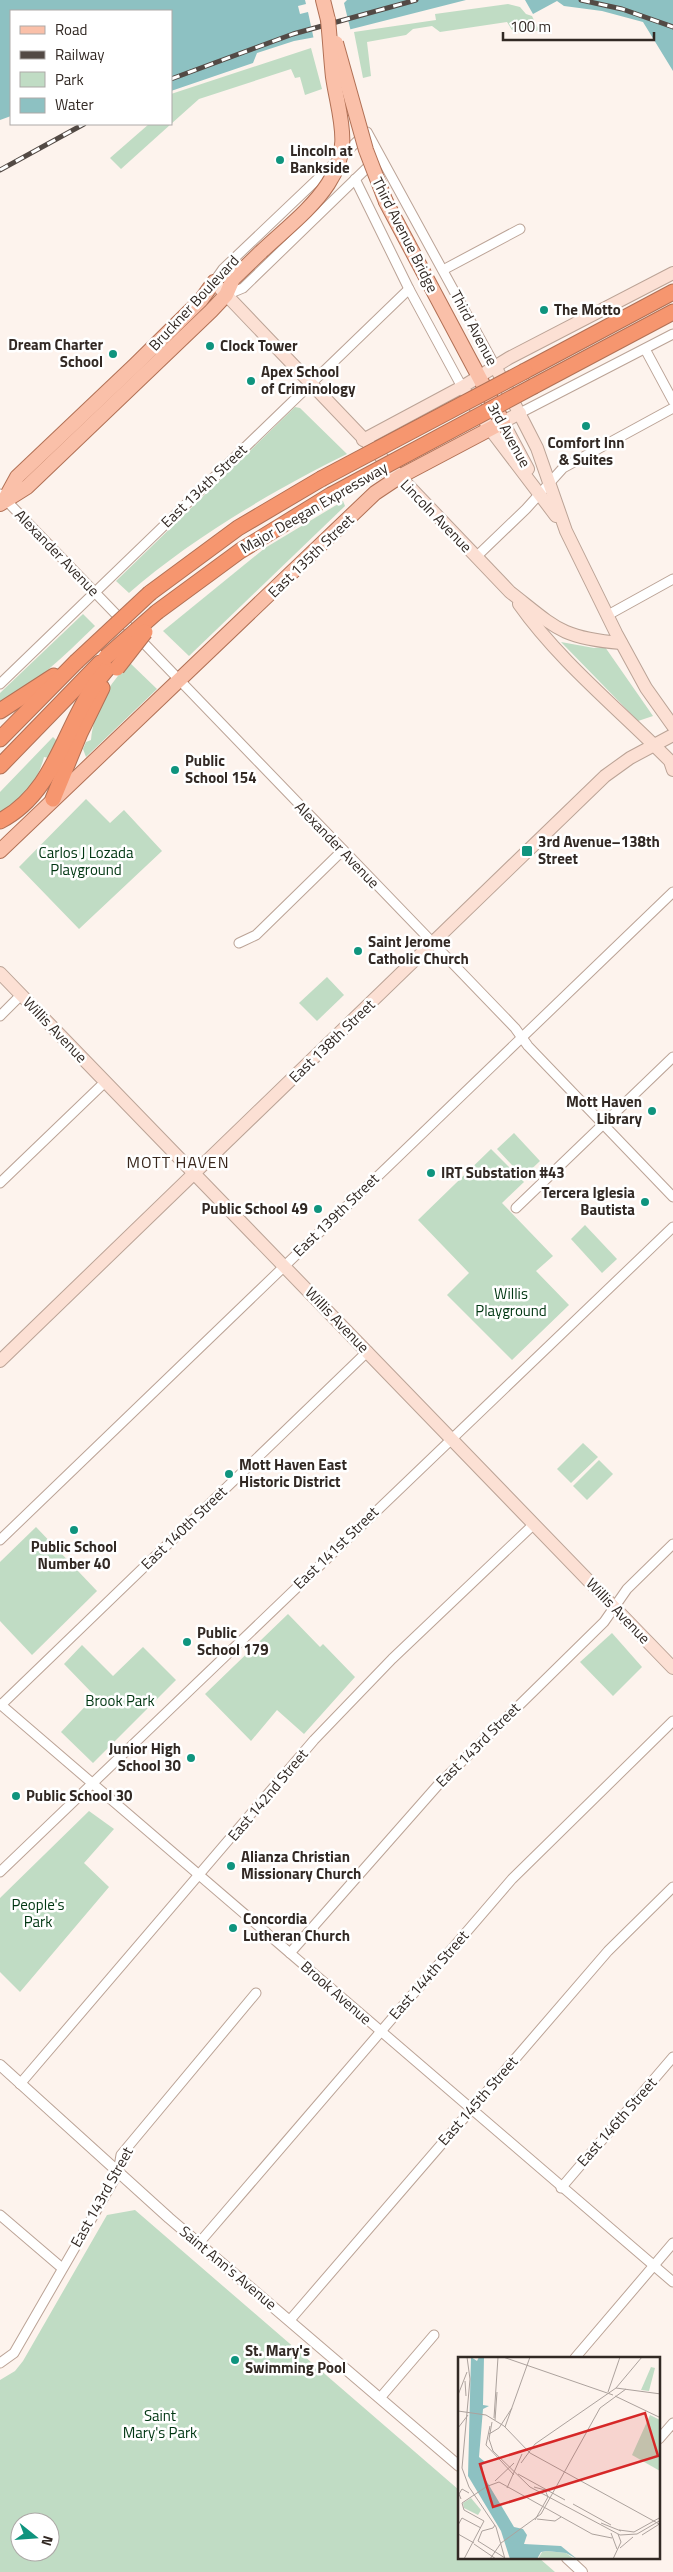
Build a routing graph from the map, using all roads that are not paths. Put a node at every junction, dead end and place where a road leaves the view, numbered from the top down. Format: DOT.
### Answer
graph roads {
  1 [pos="323,0"];
  2 [pos="328,20"];
  3 [pos="368,132"];
  4 [pos="381,154"];
  5 [pos="355,179"];
  6 [pos="520,229"];
  7 [pos="443,270"];
  8 [pos="673,273"];
  9 [pos="214,282"];
  10 [pos="409,289"];
  11 [pos="673,292"];
  12 [pos="226,295"];
  13 [pos="673,312"];
  14 [pos="673,334"];
  15 [pos="645,349"];
  16 [pos="495,366"];
  17 [pos="477,377"];
  18 [pos="310,384"];
  19 [pos="462,387"];
  20 [pos="673,402"];
  21 [pos="673,408"];
  22 [pos="520,413"];
  23 [pos="502,422"];
  24 [pos="490,429"];
  25 [pos="363,440"];
  26 [pos="399,477"];
  27 [pos="549,482"];
  28 [pos="540,492"];
  29 [pos="2,499"];
  30 [pos="566,531"];
  31 [pos="476,557"];
  32 [pos="673,579"];
  33 [pos="95,592"];
  34 [pos="510,592"];
  35 [pos="159,614"];
  36 [pos="608,615"];
  37 [pos="621,643"];
  38 [pos="76,662"];
  39 [pos="112,663"];
  40 [pos="180,680"];
  41 [pos="0,684"];
  42 [pos="0,712"];
  43 [pos="673,726"];
  44 [pos="673,735"];
  45 [pos="0,739"];
  46 [pos="653,745"];
  47 [pos="672,765"];
  48 [pos="0,766"];
  49 [pos="53,799"];
  50 [pos="0,821"];
  51 [pos="343,850"];
  52 [pos="0,851"];
  53 [pos="673,892"];
  54 [pos="239,943"];
  55 [pos="434,944"];
  56 [pos="0,973"];
  57 [pos="21,995"];
  58 [pos="0,1016"];
  59 [pos="521,1037"];
  60 [pos="673,1057"];
  61 [pos="105,1082"];
  62 [pos="603,1124"];
  63 [pos="194,1174"];
  64 [pos="0,1183"];
  65 [pos="673,1197"];
  66 [pos="516,1208"];
  67 [pos="673,1227"];
  68 [pos="284,1265"];
  69 [pos="368,1351"];
  70 [pos="0,1361"];
  71 [pos="451,1438"];
  72 [pos="534,1524"];
  73 [pos="0,1540"];
  74 [pos="673,1544"];
  75 [pos="614,1607"];
  76 [pos="673,1668"];
  77 [pos="0,1705"];
  78 [pos="673,1721"];
  79 [pos="92,1783"];
  80 [pos="0,1872"];
  81 [pos="199,1875"];
  82 [pos="673,1887"];
  83 [pos="290,1953"];
  84 [pos="256,1993"];
  85 [pos="381,2031"];
  86 [pos="673,2057"];
  87 [pos="0,2065"];
  88 [pos="20,2084"];
  89 [pos="470,2110"];
  90 [pos="118,2173"];
  91 [pos="561,2188"];
  92 [pos="0,2215"];
  93 [pos="199,2243"];
  94 [pos="673,2243"];
  95 [pos="654,2265"];
  96 [pos="62,2268"];
  97 [pos="673,2282"];
  98 [pos="290,2320"];
  99 [pos="434,2335"];
  100 [pos="576,2357"];
  101 [pos="0,2363"];
  102 [pos="380,2398"];
  103 [pos="673,2423"];
  104 [pos="660,2438"];
  105 [pos="458,2465"];
  106 [pos="569,2560"];
  107 [pos="582,2572"];
  1 -- 2 [label="main road, Third Avenue Bridge"];
  2 -- 12 [label="main road, bridge"];
  2 -- 17 [label="main road, Third Avenue Bridge, bridge"];
  3 -- 4 [label="street, Third Avenue"];
  3 -- 9 [label="street, Bruckner Boulevard"];
  4 -- 5 [label="street, Bruckner Boulevard"];
  4 -- 7 [label="street, Third Avenue"];
  5 -- 10 [label="street, Third Avenue"];
  5 -- 12 [label="street, Bruckner Boulevard"];
  6 -- 7 [label="street"];
  7 -- 16 [label="street, Third Avenue"];
  8 -- 16 [label="main road"];
  9 -- 12 [label="main road, Lincoln Avenue"];
  9 -- 29 [label="main road, Bruckner Boulevard"];
  10 -- 18 [label="street, East 134th Street"];
  10 -- 19 [label="street, Third Avenue"];
  11 -- 38 [label="highway, Major Deegan Expressway, bridge"];
  12 -- 18 [label="main road, Lincoln Avenue"];
  12 -- 29 [label="main road, Bruckner Boulevard"];
  13 -- 35 [label="highway, Major Deegan Expressway, bridge"];
  14 -- 15 [label="street, East 135th Street"];
  15 -- 20 [label="street"];
  15 -- 22 [label="street, East 135th Street"];
  16 -- 17 [label="main road"];
  16 -- 22 [label="main road, Third Avenue"];
  17 -- 19 [label="main road"];
  17 -- 23 [label="main road, 3rd Avenue"];
  18 -- 25 [label="main road, Lincoln Avenue"];
  18 -- 33 [label="street, East 134th Street"];
  19 -- 24 [label="main road, Third Avenue"];
  19 -- 25 [label="main road"];
  21 -- 27 [label="street"];
  22 -- 23 [label="main road, East 135th Street"];
  22 -- 27 [label="main road, Third Avenue"];
  23 -- 24 [label="main road, East 135th Street"];
  23 -- 28 [label="main road, 3rd Avenue"];
  24 -- 26 [label="main road, East 135th Street"];
  24 -- 28 [label="main road, Third Avenue"];
  25 -- 26 [label="main road, Lincoln Avenue"];
  26 -- 31 [label="main road, Lincoln Avenue"];
  26 -- 40 [label="main road, East 135th Street"];
  27 -- 28 [label="street"];
  27 -- 30 [label="main road, Third Avenue"];
  28 -- 30 [label="main road, Third Avenue"];
  28 -- 31 [label="street"];
  29 -- 33 [label="street, Alexander Avenue"];
  30 -- 36 [label="main road, Third Avenue"];
  31 -- 34 [label="main road, Lincoln Avenue"];
  32 -- 36 [label="street"];
  33 -- 40 [label="street, Alexander Avenue"];
  33 -- 41 [label="street, East 134th Street"];
  34 -- 37 [label="main road, Lincoln Avenue"];
  34 -- 46 [label="main road"];
  35 -- 39 [label="highway, Major Deegan Expressway, bridge"];
  35 -- 39 [label="highway, bridge"];
  36 -- 37 [label="main road, Third Avenue"];
  37 -- 43 [label="main road, Third Avenue"];
  38 -- 42 [label="highway"];
  38 -- 45 [label="highway, Major Deegan Expressway"];
  39 -- 48 [label="highway, Major Deegan Expressway"];
  39 -- 49 [label="highway"];
  39 -- 50 [label="highway"];
  40 -- 49 [label="main road, East 135th Street"];
  40 -- 51 [label="street, Alexander Avenue"];
  44 -- 46 [label="main road, East 138th Street"];
  46 -- 47 [label="main road"];
  46 -- 55 [label="main road, East 138th Street"];
  49 -- 52 [label="main road, East 135th Street"];
  51 -- 54 [label="street"];
  51 -- 55 [label="street, Alexander Avenue"];
  53 -- 59 [label="street, East 139th Street"];
  55 -- 59 [label="street, Alexander Avenue"];
  55 -- 63 [label="main road, East 138th Street"];
  56 -- 57 [label="main road, Willis Avenue"];
  57 -- 58 [label="street"];
  57 -- 61 [label="main road, Willis Avenue"];
  59 -- 62 [label="street, Alexander Avenue"];
  59 -- 68 [label="street, East 139th Street"];
  60 -- 62 [label="street"];
  61 -- 63 [label="main road, Willis Avenue"];
  61 -- 64 [label="street"];
  62 -- 65 [label="street, Alexander Avenue"];
  62 -- 66 [label="street"];
  63 -- 68 [label="main road, Willis Avenue"];
  63 -- 70 [label="main road, East 138th Street"];
  67 -- 71 [label="street, East 141st Street"];
  68 -- 69 [label="main road, Willis Avenue"];
  68 -- 73 [label="street, East 139th Street"];
  69 -- 71 [label="main road, Willis Avenue"];
  69 -- 77 [label="street, East 140th Street"];
  71 -- 72 [label="main road, Willis Avenue"];
  71 -- 79 [label="street, East 141st Street"];
  72 -- 75 [label="main road, Willis Avenue"];
  72 -- 81 [label="street, East 142nd Street"];
  74 -- 75 [label="street, East 143rd Street"];
  75 -- 76 [label="main road, Willis Avenue"];
  75 -- 83 [label="street, East 143rd Street"];
  77 -- 79 [label="street, Brook Avenue"];
  78 -- 85 [label="street, East 144th Street"];
  79 -- 80 [label="street, East 141st Street"];
  79 -- 81 [label="street, Brook Avenue"];
  81 -- 83 [label="street, Brook Avenue"];
  81 -- 88 [label="street, East 142nd Street"];
  82 -- 89 [label="street, East 145th Street"];
  83 -- 85 [label="street, Brook Avenue"];
  84 -- 90 [label="street, East 143rd Street"];
  85 -- 89 [label="street, Brook Avenue"];
  85 -- 93 [label="street, East 144th Street"];
  86 -- 91 [label="street, East 146th Street"];
  87 -- 88 [label="street, Saint Ann's Avenue"];
  88 -- 90 [label="street, Saint Ann's Avenue"];
  89 -- 91 [label="street, Brook Avenue"];
  89 -- 98 [label="street, East 145th Street"];
  90 -- 93 [label="street, Saint Ann's Avenue"];
  90 -- 96 [label="street, East 143rd Street"];
  91 -- 95 [label="street, Brook Avenue"];
  92 -- 96 [label="street"];
  93 -- 98 [label="street, Saint Ann's Avenue"];
  94 -- 95 [label="street"];
  95 -- 97 [label="street, Brook Avenue"];
  95 -- 100 [label="street"];
  96 -- 101 [label="street, East 143rd Street"];
  98 -- 102 [label="street, Saint Ann's Avenue"];
  99 -- 102 [label="street"];
  102 -- 105 [label="street, Saint Ann's Avenue"];
  103 -- 104 [label="street"];
  106 -- 107 [label="street"];
}
